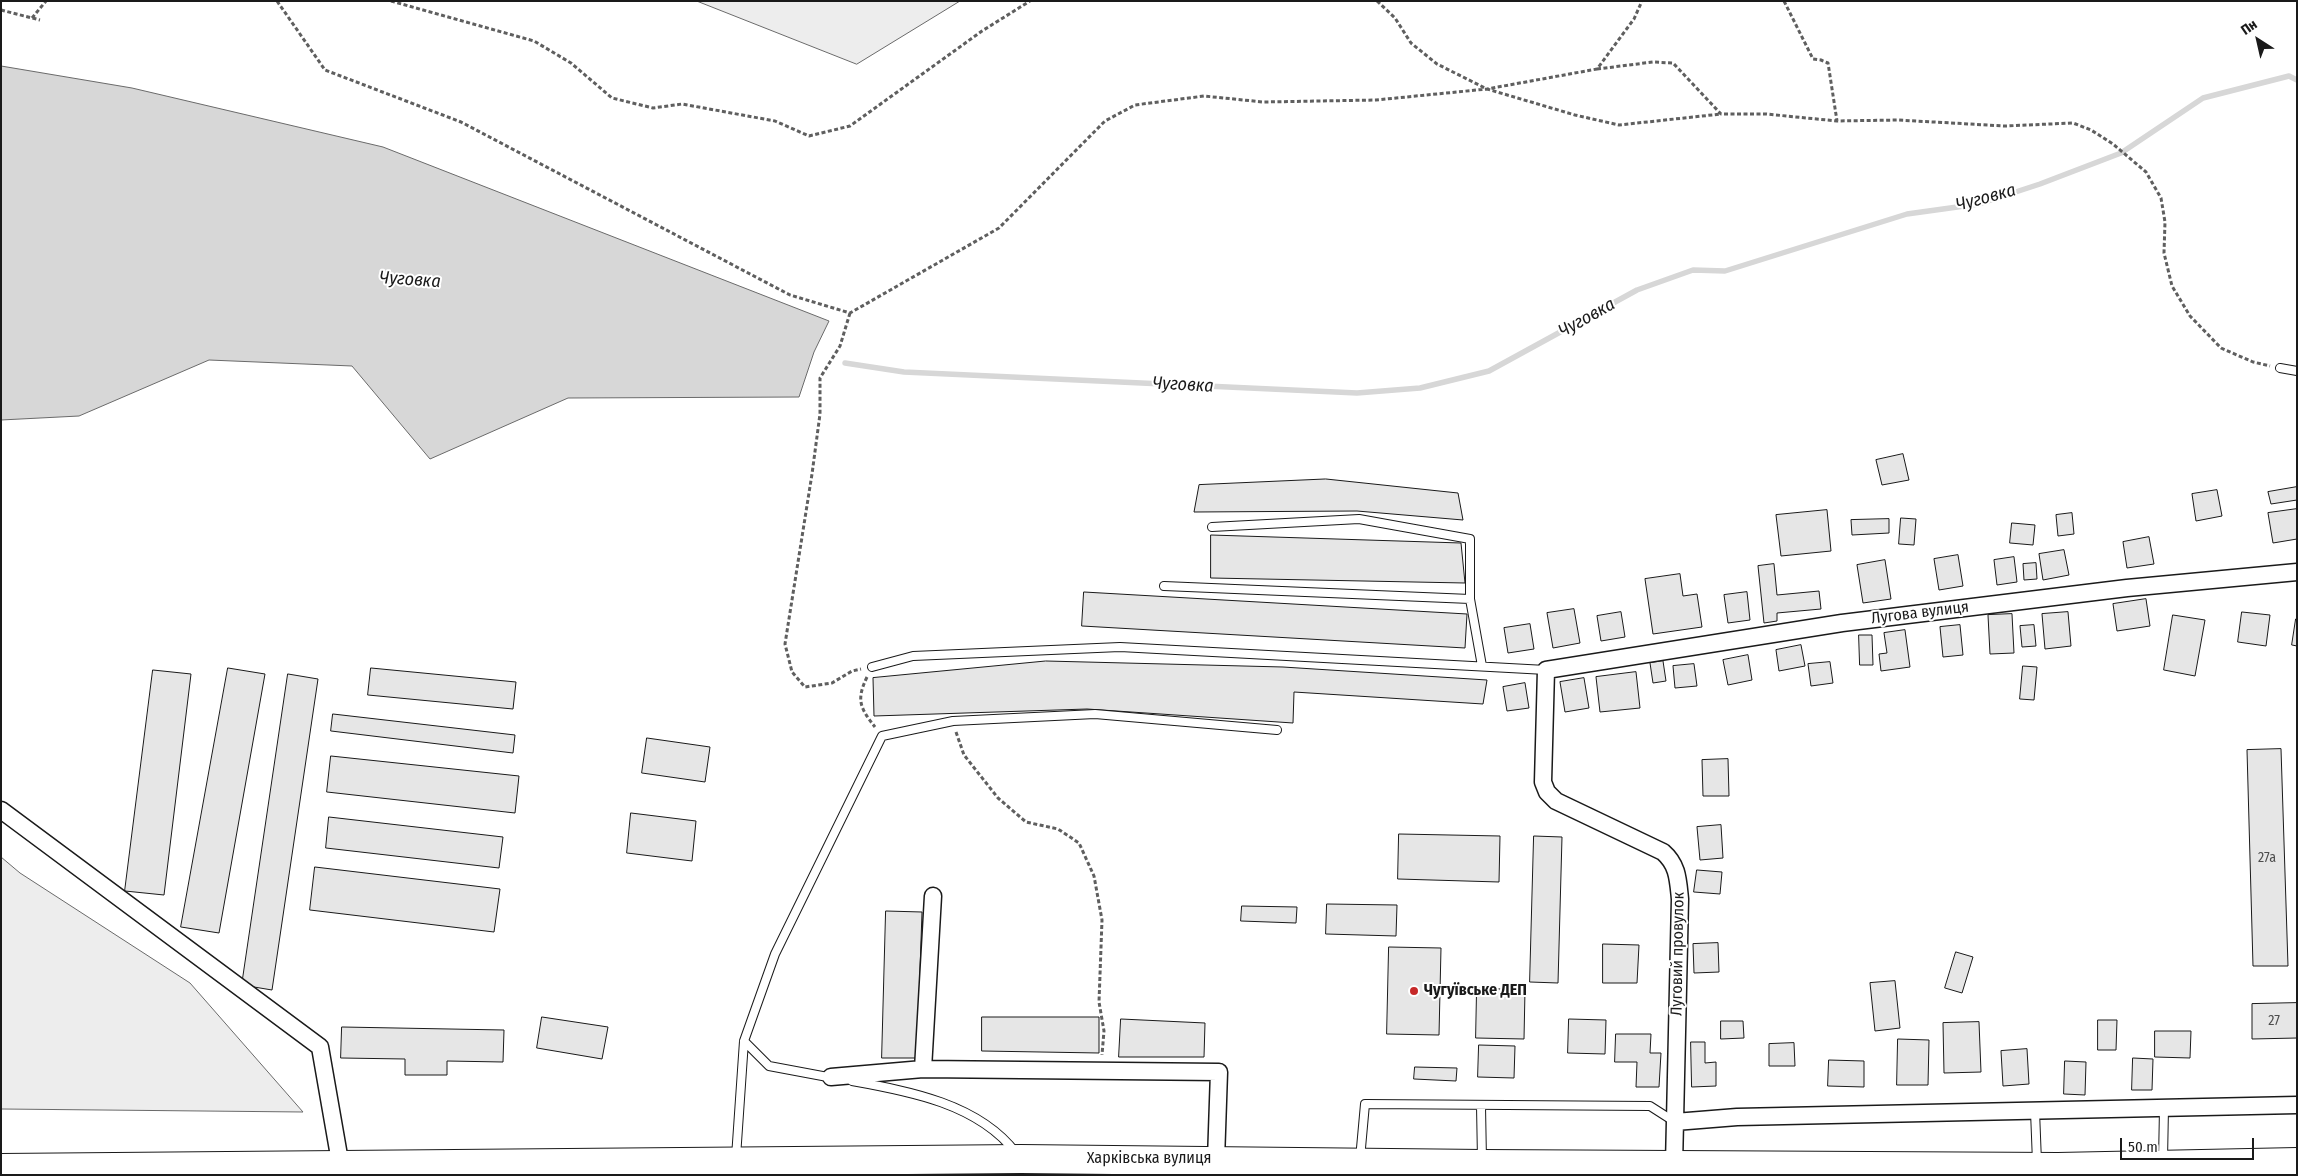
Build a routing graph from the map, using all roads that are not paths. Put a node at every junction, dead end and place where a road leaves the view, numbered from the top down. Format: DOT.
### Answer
graph roads {
  1 [pos="2280,368"];
  2 [pos="2297,371"];
  3 [pos="1212,527"];
  4 [pos="2297,572"];
  5 [pos="1164,586"];
  6 [pos="1470,599"];
  7 [pos="1482,666"];
  8 [pos="872,667"];
  9 [pos="1546,670"];
  10 [pos="1277,730"];
  11 [pos="1,810"];
  12 [pos="933,896"];
  13 [pos="744,1041"];
  14 [pos="923,1069"];
  15 [pos="831,1077"];
  16 [pos="2297,1105"];
  17 [pos="1481,1106"];
  18 [pos="2164,1108"];
  19 [pos="2035,1111"];
  20 [pos="1675,1122"];
  21 [pos="1020,1159"];
  22 [pos="1216,1160"];
  23 [pos="735,1161"];
  24 [pos="1360,1162"];
  25 [pos="2297,1162"];
  26 [pos="2162,1164"];
  27 [pos="1674,1165"];
  28 [pos="1,1168"];
  29 [pos="1482,1169"];
  30 [pos="2051,1169"];
  31 [pos="342,1170"];
  1 -- 2 [label="lane"];
  3 -- 6 [label="lane"];
  4 -- 9 [label="street, Лугова вулиця"];
  5 -- 6 [label="lane"];
  6 -- 7 [label="lane"];
  7 -- 8 [label="lane"];
  7 -- 9 [label="lane"];
  9 -- 20 [label="street, Луговий провулок"];
  10 -- 13 [label="lane"];
  11 -- 31 [label="street"];
  12 -- 14 [label="street"];
  13 -- 15 [label="lane"];
  13 -- 23 [label="lane"];
  14 -- 15 [label="street"];
  14 -- 22 [label="street"];
  15 -- 21 [label="lane"];
  16 -- 18 [label="street"];
  17 -- 20 [label="lane"];
  17 -- 24 [label="lane"];
  17 -- 29 [label="lane"];
  18 -- 19 [label="street"];
  18 -- 26 [label="lane"];
  19 -- 20 [label="street"];
  19 -- 30 [label="lane"];
  20 -- 27 [label="street, Луговий провулок"];
  21 -- 22 [label="highway, Харківська вулиця"];
  21 -- 23 [label="highway, Харківська вулиця"];
  22 -- 24 [label="highway, Харківська вулиця"];
  23 -- 31 [label="highway, Харківська вулиця"];
  24 -- 29 [label="highway, Харківська вулиця"];
  25 -- 26 [label="highway, Харківська вулиця"];
  26 -- 30 [label="highway, Харківська вулиця"];
  27 -- 29 [label="highway, Харківська вулиця"];
  27 -- 30 [label="highway, Харківська вулиця"];
  28 -- 31 [label="highway, Харківська вулиця"];
}
